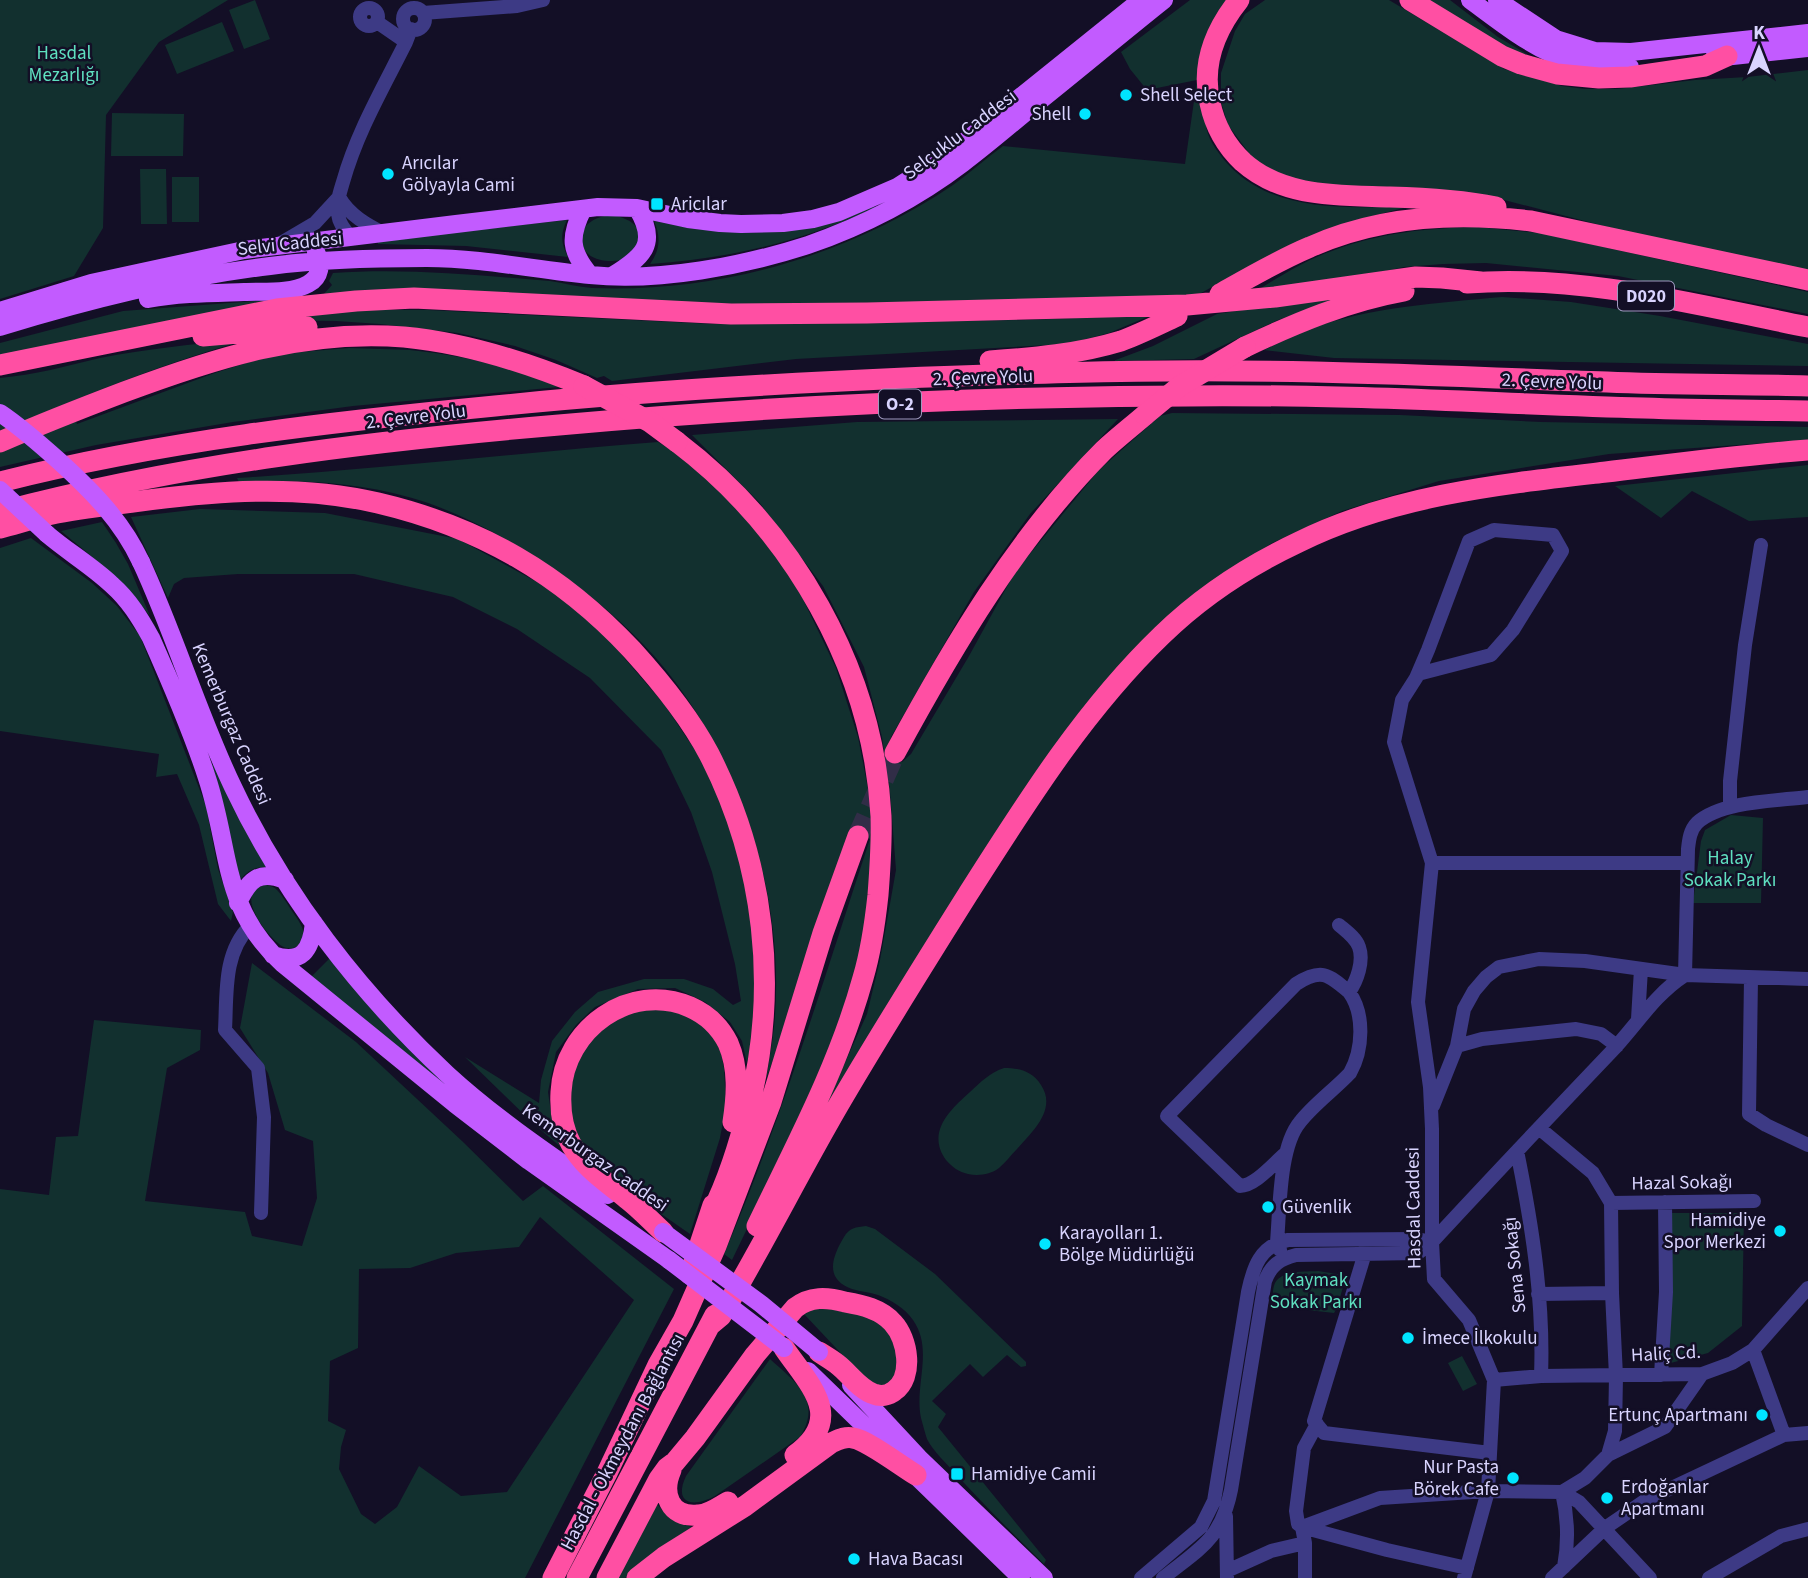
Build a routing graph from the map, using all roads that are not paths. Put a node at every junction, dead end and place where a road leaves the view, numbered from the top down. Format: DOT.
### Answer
graph roads {
  1 [pos="543,0"];
  2 [pos="1141,0"];
  3 [pos="1164,0"];
  4 [pos="1240,0"];
  5 [pos="1410,0"];
  6 [pos="1470,0"];
  7 [pos="1497,0"];
  8 [pos="417,11"];
  9 [pos="1808,33"];
  10 [pos="408,36"];
  11 [pos="1808,48"];
  12 [pos="1727,56"];
  13 [pos="339,197"];
  14 [pos="637,208"];
  15 [pos="583,209"];
  16 [pos="1568,229"];
  17 [pos="385,234"];
  18 [pos="351,237"];
  19 [pos="304,242"];
  20 [pos="277,245"];
  21 [pos="400,258"];
  22 [pos="320,261"];
  23 [pos="590,275"];
  24 [pos="612,276"];
  25 [pos="1808,280"];
  26 [pos="1481,282"];
  27 [pos="1220,294"];
  28 [pos="0,311"];
  29 [pos="47,313"];
  30 [pos="1177,316"];
  31 [pos="0,327"];
  32 [pos="1808,327"];
  33 [pos="426,340"];
  34 [pos="0,365"];
  35 [pos="900,378"];
  36 [pos="1808,386"];
  37 [pos="1808,411"];
  38 [pos="0,413"];
  39 [pos="0,442"];
  40 [pos="1808,450"];
  41 [pos="0,482"];
  42 [pos="0,490"];
  43 [pos="0,512"];
  44 [pos="0,528"];
  45 [pos="1761,545"];
  46 [pos="1416,678"];
  47 [pos="895,753"];
  48 [pos="1808,797"];
  49 [pos="1730,807"];
  50 [pos="858,836"];
  51 [pos="1432,863"];
  52 [pos="1687,863"];
  53 [pos="285,880"];
  54 [pos="238,903"];
  55 [pos="314,923"];
  56 [pos="1339,925"];
  57 [pos="250,926"];
  58 [pos="272,955"];
  59 [pos="1641,969"];
  60 [pos="1685,975"];
  61 [pos="1751,978"];
  62 [pos="1808,979"];
  63 [pos="1349,992"];
  64 [pos="1639,1019"];
  65 [pos="1457,1046"];
  66 [pos="1617,1046"];
  67 [pos="1431,1111"];
  68 [pos="1539,1128"];
  69 [pos="1808,1145"];
  70 [pos="1517,1151"];
  71 [pos="1285,1154"];
  72 [pos="1754,1201"];
  73 [pos="1665,1202"];
  74 [pos="1611,1203"];
  75 [pos="261,1213"];
  76 [pos="710,1216"];
  77 [pos="663,1231"];
  78 [pos="1277,1242"];
  79 [pos="1432,1242"];
  80 [pos="1366,1246"];
  81 [pos="1283,1259"];
  82 [pos="1808,1288"];
  83 [pos="1612,1293"];
  84 [pos="1538,1294"];
  85 [pos="709,1326"];
  86 [pos="670,1343"];
  87 [pos="784,1348"];
  88 [pos="1753,1350"];
  89 [pos="819,1352"];
  90 [pos="1702,1374"];
  91 [pos="1661,1375"];
  92 [pos="1541,1376"];
  93 [pos="1616,1376"];
  94 [pos="1494,1380"];
  95 [pos="1317,1424"];
  96 [pos="1808,1433"];
  97 [pos="1784,1435"];
  98 [pos="1490,1453"];
  99 [pos="1608,1455"];
  100 [pos="675,1462"];
  101 [pos="607,1473"];
  102 [pos="916,1475"];
  103 [pos="1488,1491"];
  104 [pos="1562,1492"];
  105 [pos="1226,1512"];
  106 [pos="608,1519"];
  107 [pos="1302,1527"];
  108 [pos="1605,1528"];
  109 [pos="1808,1529"];
  110 [pos="1305,1543"];
  111 [pos="1564,1567"];
  112 [pos="1466,1573"];
  113 [pos="1227,1575"];
  114 [pos="540,1578"];
  115 [pos="553,1578"];
  116 [pos="577,1578"];
  117 [pos="589,1578"];
  118 [pos="607,1578"];
  119 [pos="636,1578"];
  120 [pos="1021,1578"];
  121 [pos="1044,1578"];
  122 [pos="1141,1578"];
  123 [pos="1163,1578"];
  124 [pos="1305,1578"];
  125 [pos="1552,1578"];
  126 [pos="1650,1578"];
  127 [pos="1709,1578"];
  1 -- 8 [label="street"];
  2 -- 14 [label="main road, Selçuklu Caddesi"];
  3 -- 24 [label="main road, Selçuklu Caddesi"];
  4 -- 16 [label="highway"];
  5 -- 12 [label="highway"];
  6 -- 12 [label="main road"];
  7 -- 9 [label="main road"];
  8 -- 10 [label="street"];
  8 -- 10 [label="street"];
  10 -- 13 [label="street"];
  11 -- 12 [label="main road"];
  13 -- 17 [label="street"];
  13 -- 18 [label="street"];
  13 -- 20 [label="street"];
  14 -- 15 [label="main road, Selçuklu Caddesi"];
  14 -- 24 [label="main road"];
  15 -- 17 [label="main road, Selvi Caddesi"];
  15 -- 23 [label="main road"];
  16 -- 25 [label="highway"];
  16 -- 27 [label="highway"];
  17 -- 18 [label="main road, Selvi Caddesi"];
  18 -- 19 [label="main road, Selvi Caddesi"];
  18 -- 21 [label="main road"];
  19 -- 20 [label="main road, Selvi Caddesi"];
  19 -- 22 [label="main road"];
  20 -- 28 [label="main road, Selvi Caddesi"];
  21 -- 22 [label="main road, Selvi Caddesi"];
  21 -- 23 [label="main road, Selvi Caddesi"];
  22 -- 29 [label="main road, Selvi Caddesi"];
  22 -- 29 [label="main road"];
  23 -- 24 [label="main road, Selçuklu Caddesi"];
  26 -- 32 [label="highway, D020"];
  26 -- 34 [label="highway"];
  26 -- 47 [label="highway, bridge"];
  29 -- 31 [label="main road, Selvi Caddesi"];
  30 -- 35 [label="highway"];
  33 -- 34 [label="highway"];
  33 -- 39 [label="highway"];
  33 -- 85 [label="highway, bridge"];
  35 -- 36 [label="highway, 2. Çevre Yolu / O-2"];
  35 -- 41 [label="highway, 2. Çevre Yolu / O-2"];
  37 -- 43 [label="highway, 2. Çevre Yolu / O-2"];
  38 -- 53 [label="main road, Kemerburgaz Caddesi, bridge"];
  40 -- 85 [label="highway"];
  42 -- 54 [label="main road, Kemerburgaz Caddesi, bridge"];
  44 -- 76 [label="highway"];
  45 -- 49 [label="street"];
  46 -- 46 [label="street"];
  46 -- 51 [label="street"];
  48 -- 49 [label="street"];
  49 -- 52 [label="street"];
  50 -- 86 [label="highway"];
  51 -- 52 [label="street"];
  51 -- 67 [label="street, Hasdal Caddesi"];
  52 -- 60 [label="street"];
  53 -- 54 [label="main road"];
  53 -- 55 [label="main road, Kemerburgaz Caddesi"];
  54 -- 57 [label="main road, Kemerburgaz Caddesi"];
  55 -- 58 [label="main road"];
  55 -- 77 [label="main road, Kemerburgaz Caddesi"];
  56 -- 63 [label="street"];
  57 -- 58 [label="main road, Kemerburgaz Caddesi"];
  57 -- 75 [label="street"];
  58 -- 87 [label="main road, Kemerburgaz Caddesi, bridge"];
  59 -- 60 [label="street"];
  59 -- 64 [label="street"];
  59 -- 65 [label="street"];
  60 -- 61 [label="street"];
  60 -- 64 [label="street"];
  61 -- 62 [label="street"];
  61 -- 69 [label="street"];
  63 -- 71 [label="street"];
  63 -- 71 [label="street"];
  64 -- 66 [label="street"];
  65 -- 66 [label="street"];
  65 -- 67 [label="street"];
  66 -- 68 [label="street"];
  67 -- 79 [label="street, Hasdal Caddesi"];
  68 -- 70 [label="street"];
  68 -- 74 [label="street"];
  70 -- 79 [label="street"];
  70 -- 84 [label="street, Sena Sokağı"];
  71 -- 78 [label="street"];
  72 -- 73 [label="street, Hazal Sokağı"];
  73 -- 74 [label="street, Hazal Sokağı"];
  73 -- 91 [label="street"];
  74 -- 83 [label="street"];
  76 -- 77 [label="highway"];
  76 -- 86 [label="highway"];
  77 -- 89 [label="main road, Kemerburgaz Caddesi, bridge"];
  78 -- 80 [label="street"];
  78 -- 81 [label="street"];
  78 -- 122 [label="street"];
  79 -- 80 [label="street"];
  79 -- 94 [label="street, Hasdal Caddesi"];
  80 -- 81 [label="street"];
  80 -- 95 [label="street"];
  81 -- 105 [label="street"];
  82 -- 88 [label="street, Haliç Cd."];
  83 -- 84 [label="street"];
  83 -- 93 [label="street"];
  84 -- 92 [label="street, Sena Sokağı"];
  85 -- 106 [label="highway, Hasdal - Okmeydanı Bağlantısı"];
  86 -- 101 [label="highway, Hasdal - Okmeydanı Bağlantısı"];
  87 -- 100 [label="highway"];
  87 -- 102 [label="main road, Kemerburgaz Caddesi"];
  88 -- 90 [label="street, Haliç Cd."];
  88 -- 97 [label="street"];
  89 -- 100 [label="highway"];
  89 -- 121 [label="main road, Kemerburgaz Caddesi"];
  90 -- 91 [label="street, Haliç Cd."];
  90 -- 99 [label="street"];
  91 -- 93 [label="street, Haliç Cd."];
  92 -- 93 [label="street, Haliç Cd."];
  92 -- 94 [label="street, Haliç Cd."];
  93 -- 99 [label="street"];
  94 -- 98 [label="street, Hasdal Caddesi"];
  95 -- 98 [label="street"];
  95 -- 107 [label="street"];
  96 -- 97 [label="street"];
  97 -- 108 [label="street"];
  98 -- 103 [label="street, Hasdal Caddesi"];
  99 -- 104 [label="street"];
  100 -- 118 [label="highway"];
  101 -- 114 [label="highway"];
  101 -- 115 [label="highway, Hasdal - Okmeydanı Bağlantısı"];
  102 -- 119 [label="highway"];
  102 -- 120 [label="main road, Kemerburgaz Caddesi"];
  103 -- 104 [label="street"];
  103 -- 107 [label="street"];
  103 -- 112 [label="street, Hasdal Caddesi"];
  104 -- 108 [label="street"];
  104 -- 111 [label="street"];
  105 -- 113 [label="street"];
  105 -- 123 [label="street"];
  106 -- 116 [label="highway, Hasdal - Okmeydanı Bağlantısı"];
  106 -- 117 [label="highway"];
  107 -- 110 [label="street"];
  107 -- 112 [label="street"];
  108 -- 111 [label="street"];
  108 -- 126 [label="street"];
  109 -- 127 [label="street"];
  110 -- 113 [label="street"];
  110 -- 124 [label="street"];
  111 -- 125 [label="street"];
}
